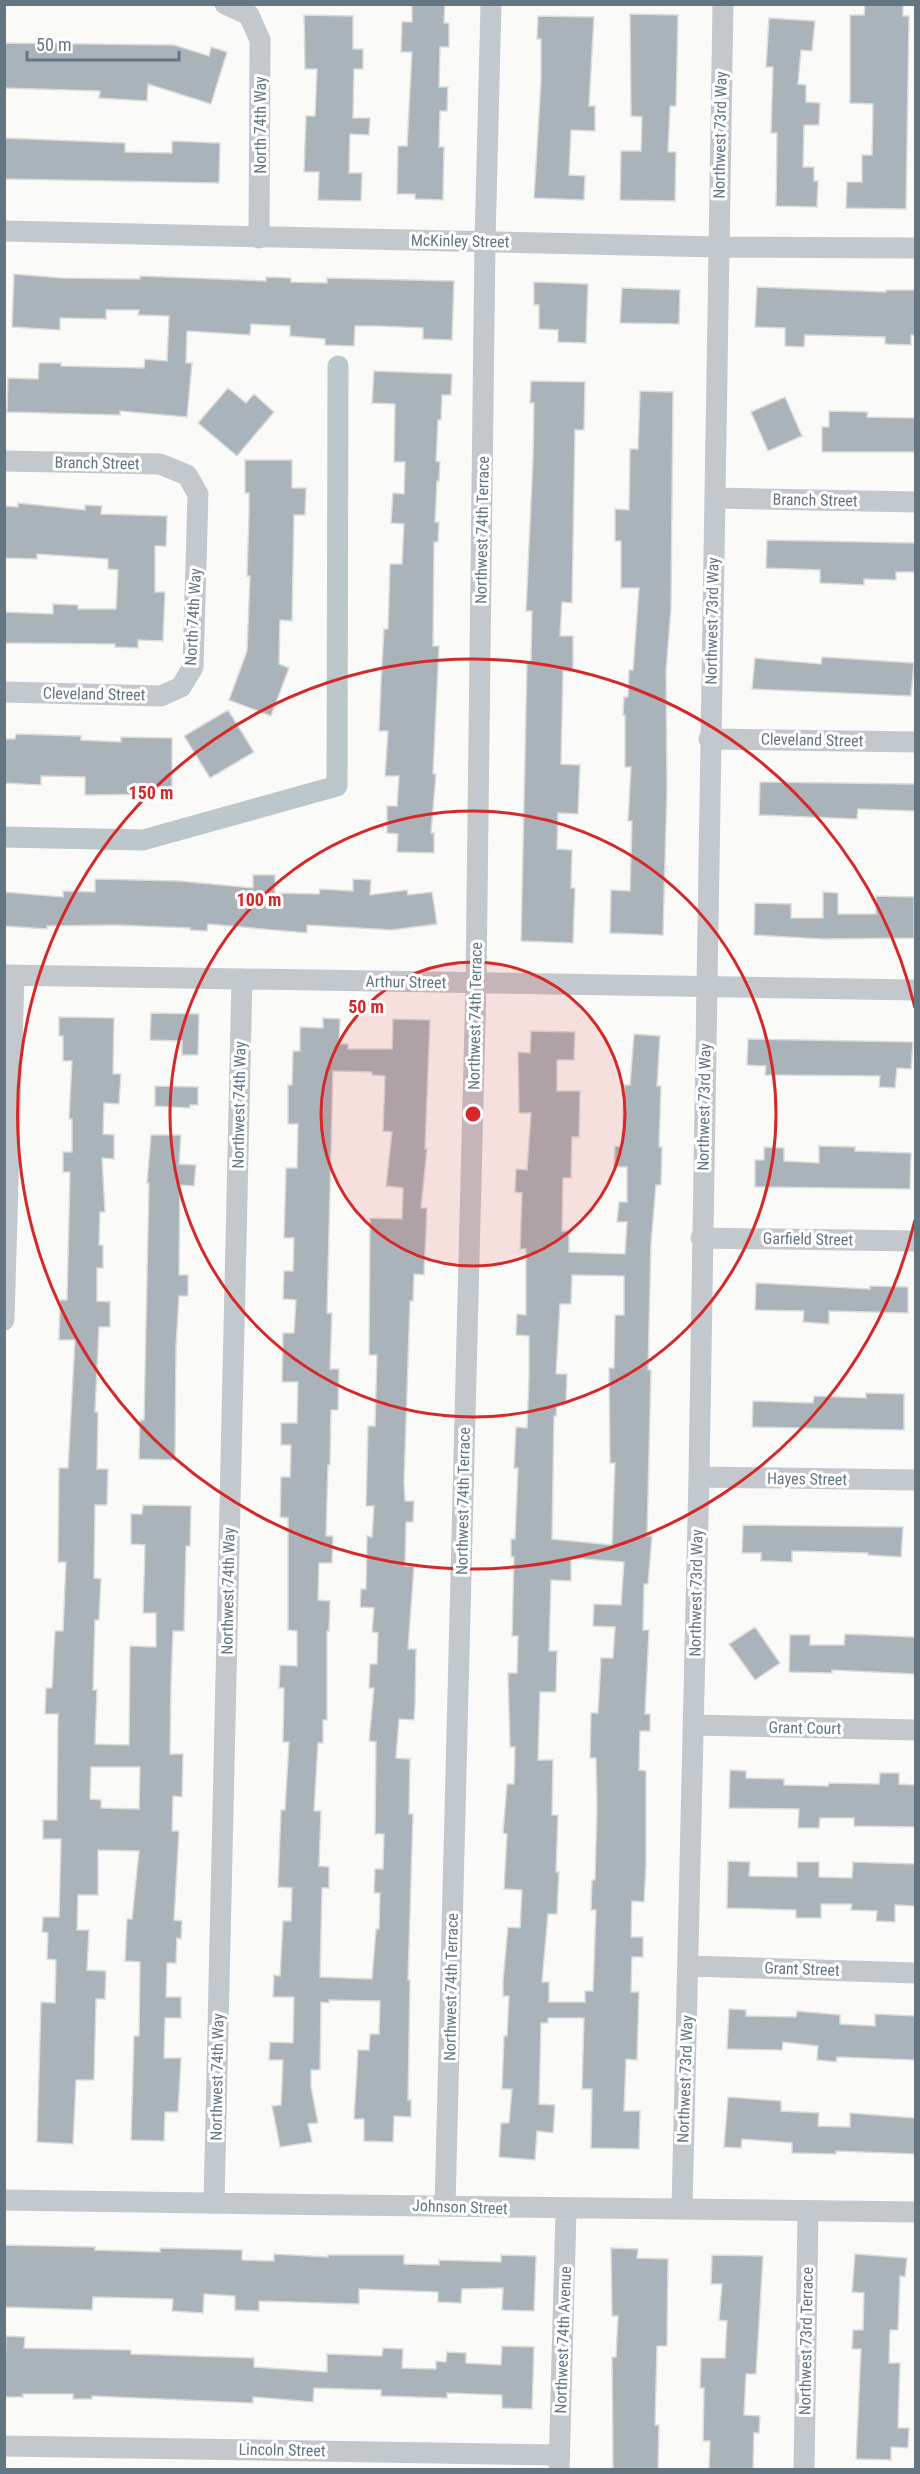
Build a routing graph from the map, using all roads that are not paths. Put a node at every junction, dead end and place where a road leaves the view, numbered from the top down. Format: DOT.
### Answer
graph roads {
  1 [pos="225,4"];
  2 [pos="491,4"];
  3 [pos="723,4"];
  4 [pos="4,231"];
  5 [pos="259,237"];
  6 [pos="485,241"];
  7 [pos="718,247"];
  8 [pos="915,248"];
  9 [pos="4,461"];
  10 [pos="187,475"];
  11 [pos="715,498"];
  12 [pos="915,502"];
  13 [pos="181,687"];
  14 [pos="4,693"];
  15 [pos="709,739"];
  16 [pos="915,742"];
  17 [pos="9,975"];
  18 [pos="242,979"];
  19 [pos="476,983"];
  20 [pos="706,987"];
  21 [pos="915,990"];
  22 [pos="5,1202"];
  23 [pos="701,1238"];
  24 [pos="915,1241"];
  25 [pos="4,1320"];
  26 [pos="699,1477"];
  27 [pos="915,1480"];
  28 [pos="694,1725"];
  29 [pos="915,1730"];
  30 [pos="689,1966"];
  31 [pos="915,1973"];
  32 [pos="4,2200"];
  33 [pos="214,2203"];
  34 [pos="445,2206"];
  35 [pos="682,2209"];
  36 [pos="566,2211"];
  37 [pos="808,2212"];
  38 [pos="915,2212"];
  39 [pos="4,2446"];
  40 [pos="560,2462"];
  41 [pos="804,2469"];
  1 -- 5 [label="street, North 74th Way"];
  2 -- 6 [label="street, Northwest 74th Terrace"];
  3 -- 7 [label="street, Northwest 73rd Way"];
  4 -- 5 [label="street, McKinley Street"];
  5 -- 6 [label="street, McKinley Street"];
  6 -- 7 [label="street, McKinley Street"];
  6 -- 19 [label="street, Northwest 74th Terrace"];
  7 -- 8 [label="street, McKinley Street"];
  7 -- 11 [label="street, Northwest 73rd Way"];
  9 -- 10 [label="street, Branch Street"];
  10 -- 13 [label="street, North 74th Way"];
  11 -- 12 [label="street, Branch Street"];
  11 -- 15 [label="street, Northwest 73rd Way"];
  13 -- 14 [label="street, Cleveland Street"];
  15 -- 16 [label="street, Cleveland Street"];
  15 -- 20 [label="street, Northwest 73rd Way"];
  17 -- 18 [label="street, Arthur Street"];
  17 -- 22 [label="street"];
  18 -- 19 [label="street, Arthur Street"];
  18 -- 33 [label="street, Northwest 74th Way"];
  19 -- 20 [label="street, Arthur Street"];
  19 -- 34 [label="street, Northwest 74th Terrace"];
  20 -- 21 [label="street, Arthur Street"];
  20 -- 23 [label="street, Northwest 73rd Way"];
  22 -- 25 [label="street"];
  23 -- 24 [label="street, Garfield Street"];
  23 -- 26 [label="street, Northwest 73rd Way"];
  26 -- 27 [label="street, Hayes Street"];
  26 -- 28 [label="street, Northwest 73rd Way"];
  28 -- 29 [label="street, Grant Court"];
  28 -- 30 [label="street, Northwest 73rd Way"];
  30 -- 31 [label="street, Grant Street"];
  30 -- 35 [label="street, Northwest 73rd Way"];
  32 -- 33 [label="street, Johnson Street"];
  33 -- 34 [label="street, Johnson Street"];
  34 -- 36 [label="street, Johnson Street"];
  35 -- 36 [label="street, Johnson Street"];
  35 -- 37 [label="street, Johnson Street"];
  36 -- 40 [label="street, Northwest 74th Avenue"];
  37 -- 38 [label="street, Johnson Street"];
  37 -- 41 [label="street, Northwest 73rd Terrace"];
  39 -- 40 [label="street, Lincoln Street"];
}
